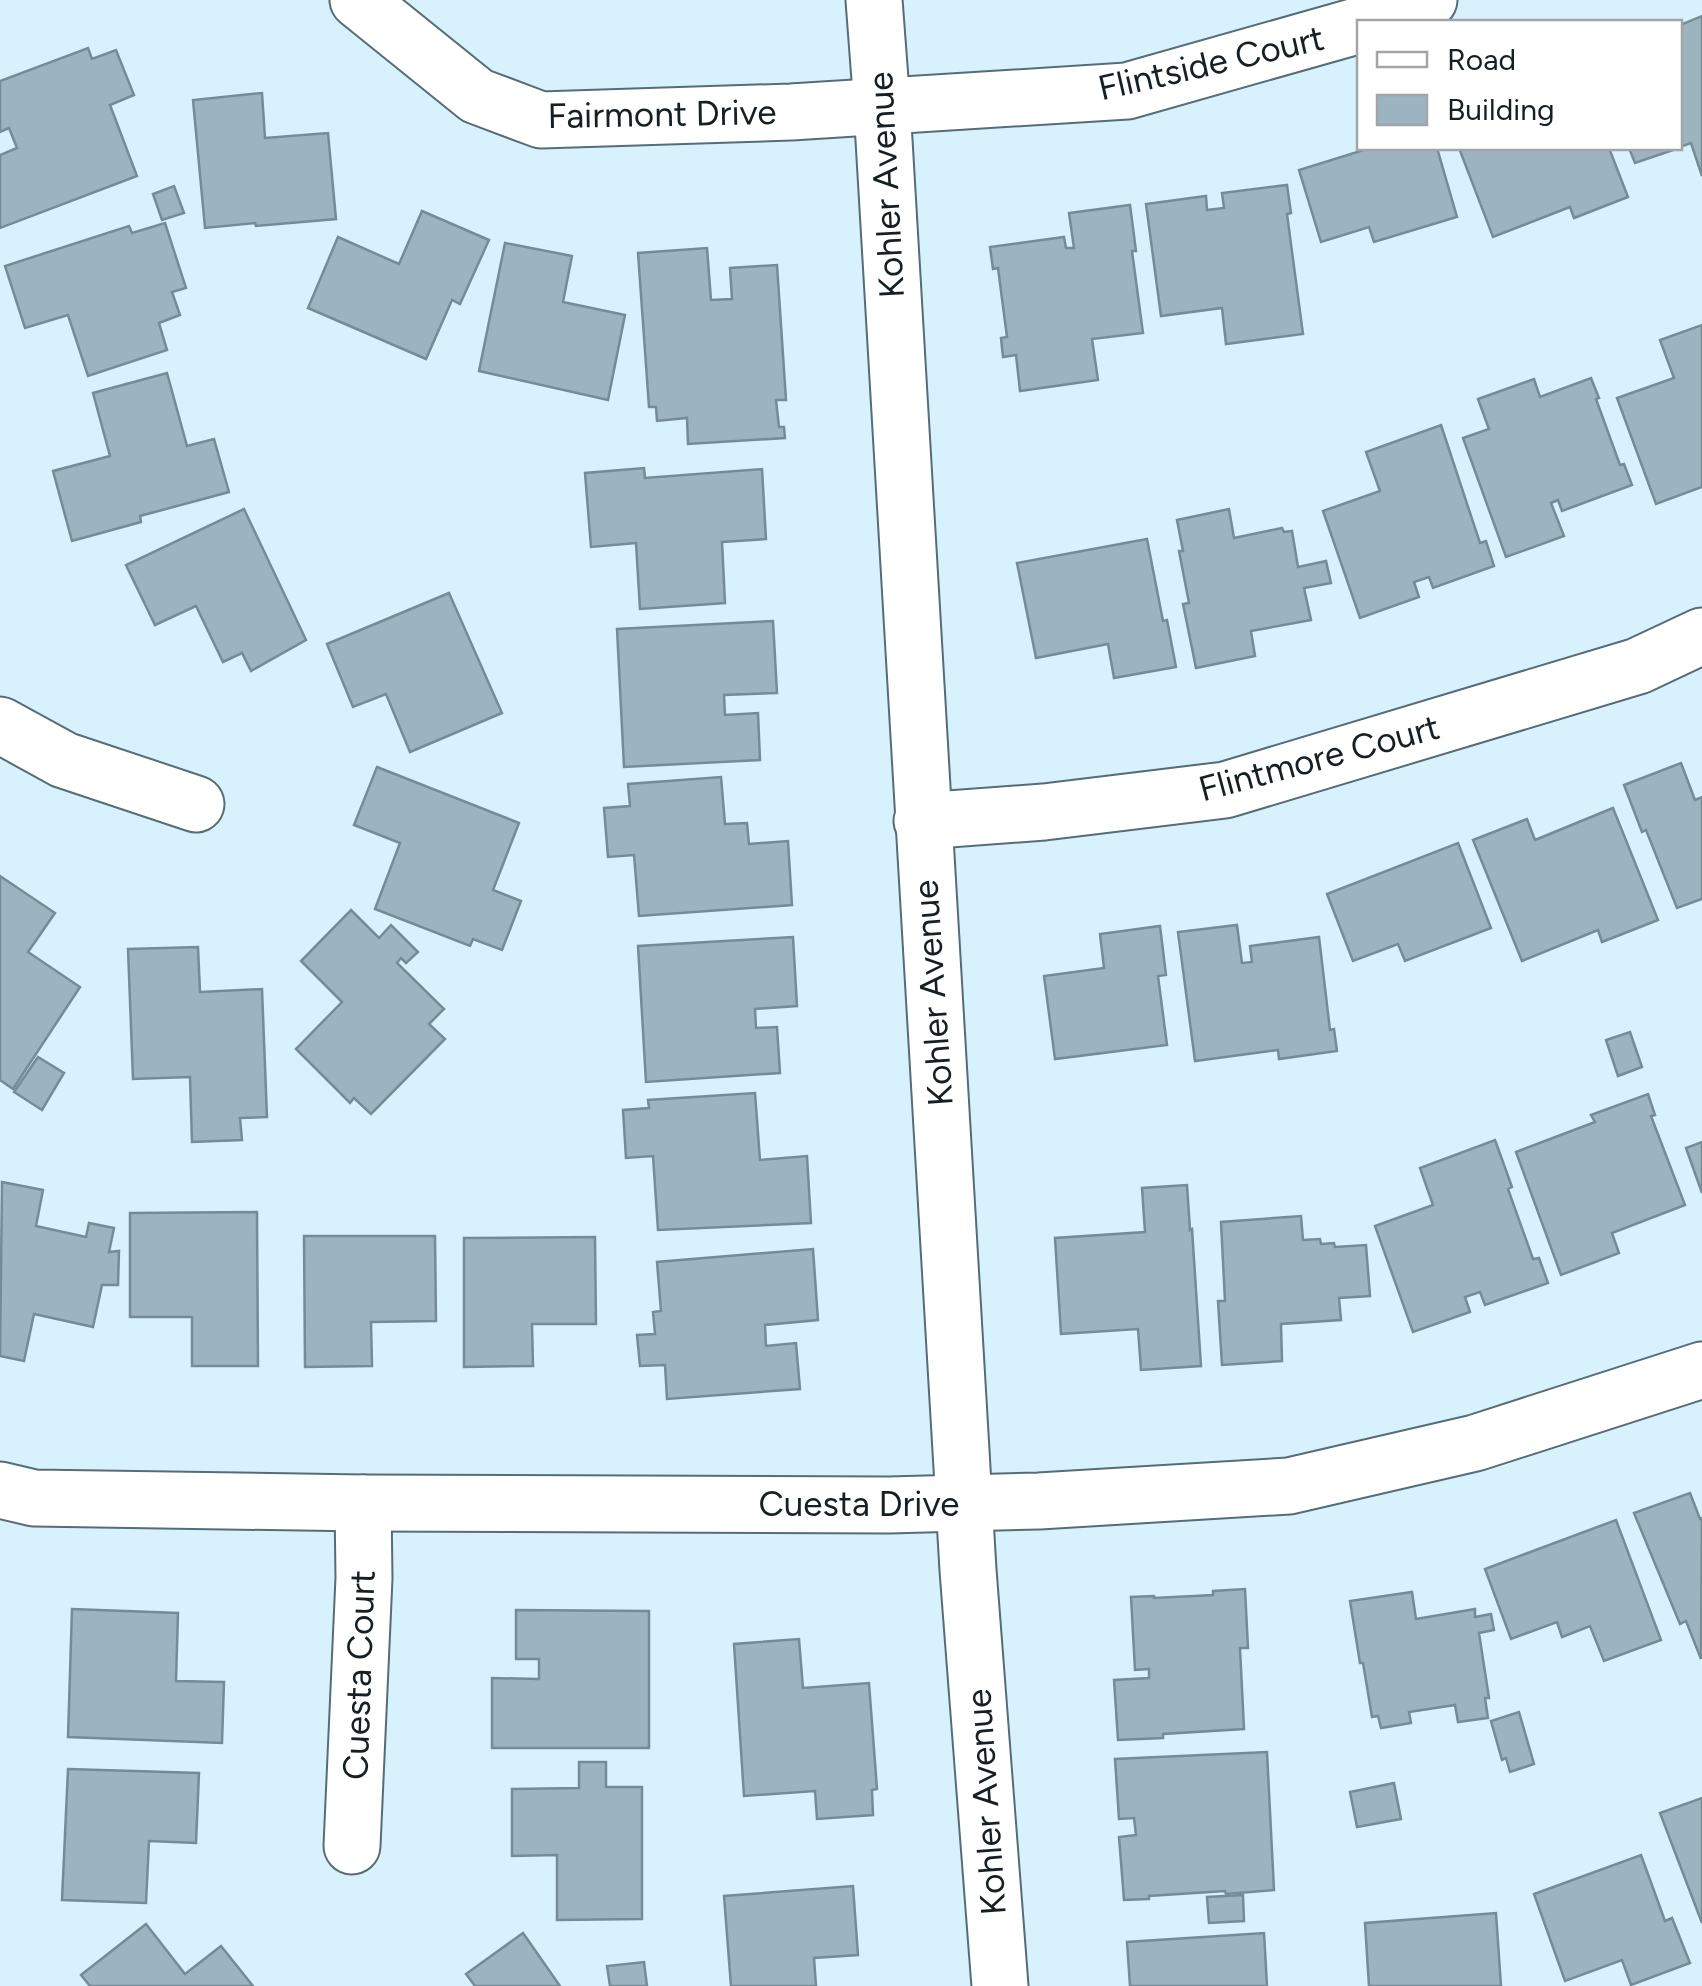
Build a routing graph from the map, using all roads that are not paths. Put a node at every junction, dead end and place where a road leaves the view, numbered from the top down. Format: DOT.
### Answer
graph roads {
  1 [pos="358,0"];
  2 [pos="874,0"];
  3 [pos="1429,0"];
  4 [pos="1373,20"];
  5 [pos="1357,26"];
  6 [pos="882,106"];
  7 [pos="1702,636"];
  8 [pos="0,724"];
  9 [pos="196,804"];
  10 [pos="922,821"];
  11 [pos="1702,1370"];
  12 [pos="0,1490"];
  13 [pos="964,1503"];
  14 [pos="362,1504"];
  15 [pos="352,1846"];
  16 [pos="1000,1986"];
  1 -- 6 [label="street, Fairmont Drive"];
  2 -- 6 [label="street, Kohler Avenue"];
  3 -- 4 [label="street, Flintside Court"];
  5 -- 6 [label="street, Flintside Court"];
  6 -- 10 [label="street, Kohler Avenue"];
  7 -- 10 [label="street, Flintmore Court"];
  8 -- 9 [label="street"];
  10 -- 13 [label="street, Kohler Avenue"];
  11 -- 13 [label="street, Cuesta Drive"];
  12 -- 14 [label="street, Cuesta Drive"];
  13 -- 14 [label="street, Cuesta Drive"];
  13 -- 16 [label="street, Kohler Avenue"];
  14 -- 15 [label="street, Cuesta Court"];
}
